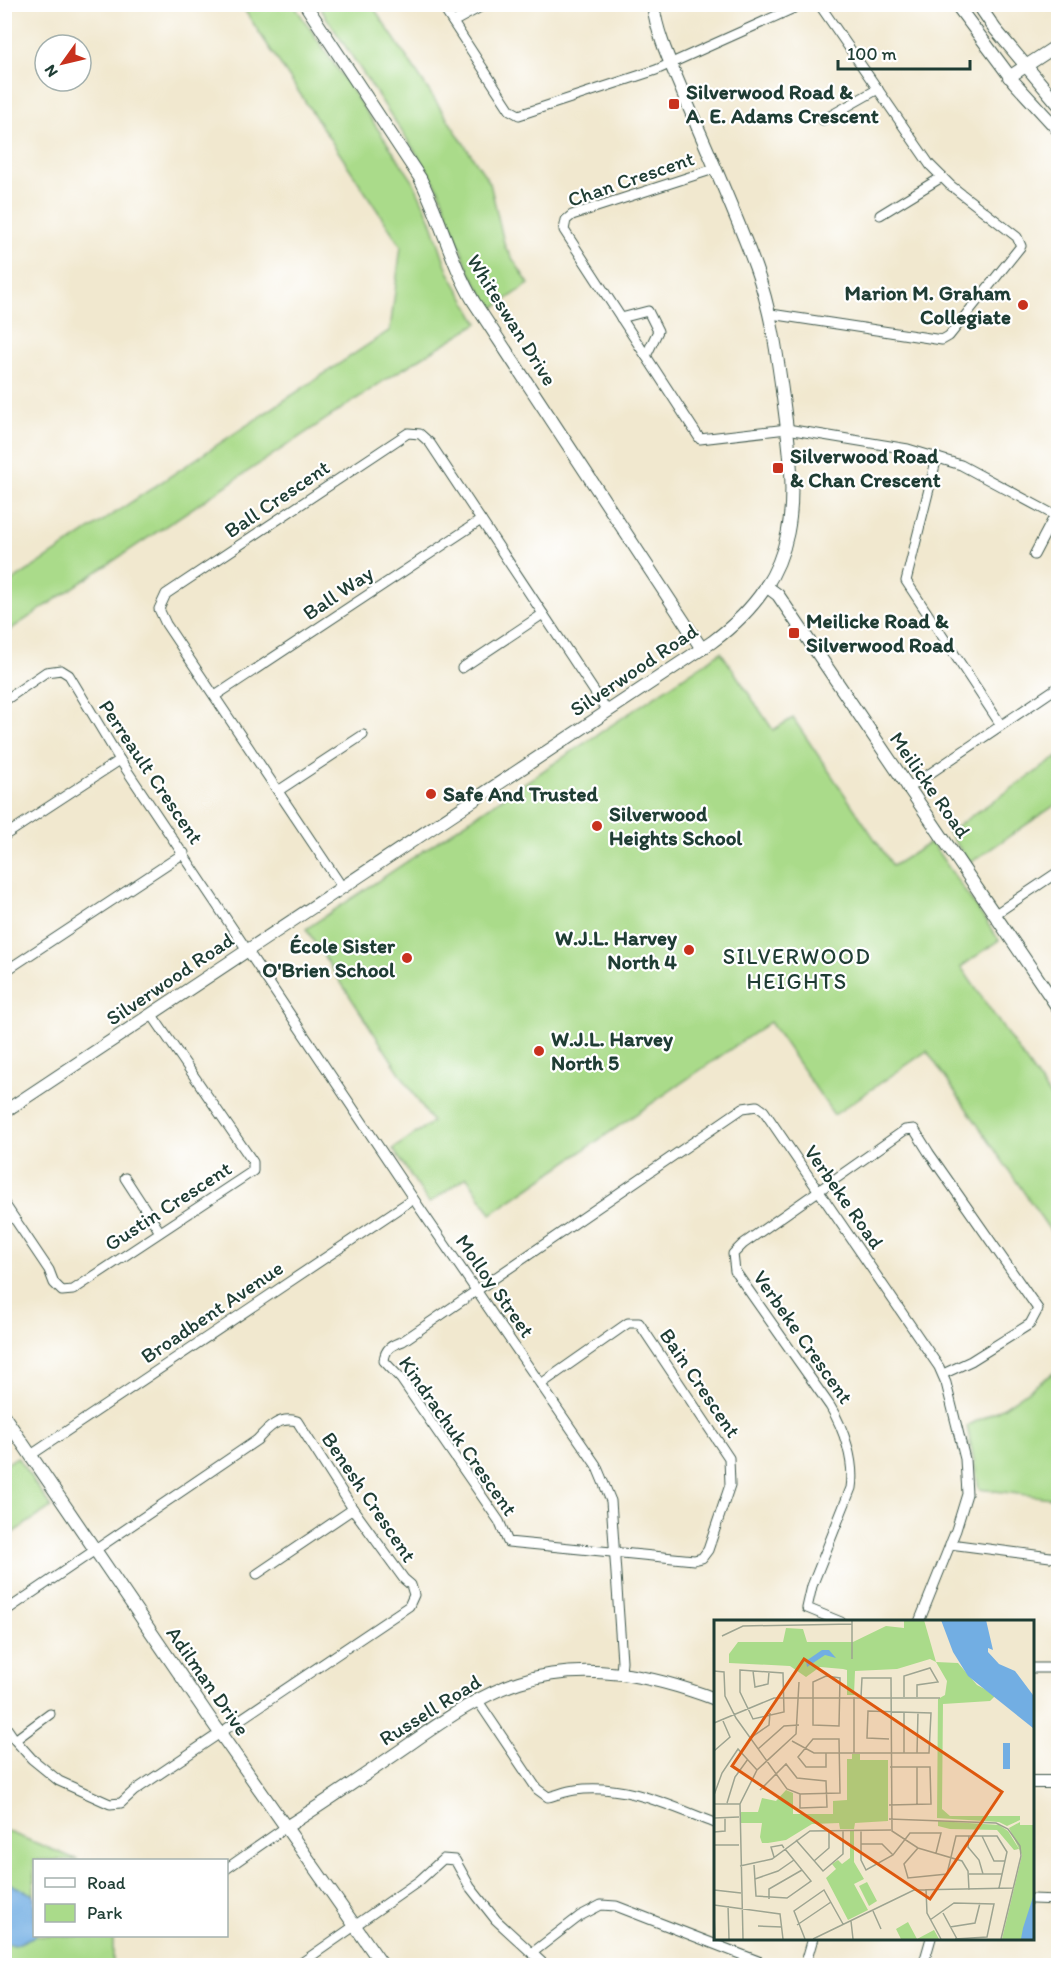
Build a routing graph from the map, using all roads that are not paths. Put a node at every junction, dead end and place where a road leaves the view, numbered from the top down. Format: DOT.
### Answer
graph roads {
  1 [pos="305,4"];
  2 [pos="441,4"];
  3 [pos="486,4"];
  4 [pos="653,4"];
  5 [pos="803,4"];
  6 [pos="819,4"];
  7 [pos="956,4"];
  8 [pos="978,4"];
  9 [pos="453,22"];
  10 [pos="1059,45"];
  11 [pos="671,64"];
  12 [pos="1026,67"];
  13 [pos="1010,77"];
  14 [pos="878,89"];
  15 [pos="1059,104"];
  16 [pos="823,120"];
  17 [pos="1059,130"];
  18 [pos="714,169"];
  19 [pos="942,177"];
  20 [pos="880,215"];
  21 [pos="771,314"];
  22 [pos="621,318"];
  23 [pos="646,356"];
  24 [pos="787,429"];
  25 [pos="937,457"];
  26 [pos="1057,516"];
  27 [pos="481,520"];
  28 [pos="1034,555"];
  29 [pos="766,586"];
  30 [pos="543,614"];
  31 [pos="702,649"];
  32 [pos="462,668"];
  33 [pos="1059,687"];
  34 [pos="215,696"];
  35 [pos="4,702"];
  36 [pos="608,712"];
  37 [pos="1002,725"];
  38 [pos="363,735"];
  39 [pos="120,760"];
  40 [pos="907,789"];
  41 [pos="278,791"];
  42 [pos="4,836"];
  43 [pos="184,854"];
  44 [pos="1059,872"];
  45 [pos="342,886"];
  46 [pos="994,915"];
  47 [pos="248,951"];
  48 [pos="4,972"];
  49 [pos="1058,1007"];
  50 [pos="152,1015"];
  51 [pos="4,1112"];
  52 [pos="125,1178"];
  53 [pos="819,1192"];
  54 [pos="413,1199"];
  55 [pos="4,1203"];
  56 [pos="160,1232"];
  57 [pos="477,1291"];
  58 [pos="943,1374"];
  59 [pos="541,1384"];
  60 [pos="4,1416"];
  61 [pos="31,1455"];
  62 [pos="353,1509"];
  63 [pos="950,1544"];
  64 [pos="95,1551"];
  65 [pos="614,1552"];
  66 [pos="1059,1558"];
  67 [pos="257,1574"];
  68 [pos="4,1612"];
  69 [pos="836,1620"];
  70 [pos="920,1620"];
  71 [pos="1033,1668"];
  72 [pos="1059,1668"];
  73 [pos="621,1673"];
  74 [pos="714,1699"];
  75 [pos="478,1701"];
  76 [pos="50,1714"];
  77 [pos="4,1724"];
  78 [pos="220,1732"];
  79 [pos="15,1740"];
  80 [pos="1033,1782"];
  81 [pos="1059,1782"];
  82 [pos="714,1823"];
  83 [pos="286,1827"];
  84 [pos="228,1868"];
  85 [pos="1033,1899"];
  86 [pos="1059,1900"];
  87 [pos="353,1925"];
  88 [pos="812,1940"];
  89 [pos="930,1940"];
  90 [pos="532,1953"];
  91 [pos="297,1965"];
  92 [pos="383,1965"];
  93 [pos="546,1965"];
  94 [pos="771,1965"];
  95 [pos="805,1965"];
  96 [pos="923,1965"];
  1 -- 31 [label="street, Whiteswan Drive"];
  2 -- 9 [label="street"];
  3 -- 9 [label="street"];
  4 -- 11 [label="street, Silverwood Road"];
  5 -- 11 [label="street"];
  6 -- 14 [label="street"];
  7 -- 13 [label="street"];
  8 -- 12 [label="street"];
  9 -- 11 [label="street"];
  10 -- 12 [label="street"];
  11 -- 18 [label="street, Silverwood Road"];
  12 -- 13 [label="street"];
  12 -- 15 [label="street"];
  13 -- 17 [label="street"];
  14 -- 16 [label="street"];
  14 -- 19 [label="street"];
  18 -- 21 [label="street, Silverwood Road"];
  18 -- 22 [label="street, Chan Crescent"];
  19 -- 20 [label="street"];
  19 -- 21 [label="street"];
  21 -- 24 [label="street, Silverwood Road"];
  22 -- 23 [label="street, Chan Crescent"];
  22 -- 23 [label="street"];
  23 -- 24 [label="street, Chan Crescent"];
  24 -- 25 [label="street"];
  24 -- 29 [label="street, Silverwood Road"];
  25 -- 26 [label="street"];
  25 -- 37 [label="street"];
  26 -- 28 [label="street"];
  27 -- 30 [label="street, Ball Crescent"];
  27 -- 34 [label="street, Ball Way"];
  27 -- 34 [label="street, Ball Crescent"];
  29 -- 31 [label="street, Silverwood Road"];
  29 -- 40 [label="street, Meilicke Road"];
  30 -- 32 [label="street"];
  30 -- 36 [label="street, Ball Crescent"];
  31 -- 36 [label="street, Silverwood Road"];
  33 -- 37 [label="street"];
  34 -- 41 [label="street, Ball Crescent"];
  35 -- 39 [label="street, Perreault Crescent"];
  36 -- 45 [label="street, Silverwood Road"];
  37 -- 40 [label="street"];
  38 -- 41 [label="street"];
  39 -- 42 [label="street"];
  39 -- 43 [label="street, Perreault Crescent"];
  40 -- 46 [label="street, Meilicke Road"];
  41 -- 45 [label="street, Ball Crescent"];
  43 -- 47 [label="street, Perreault Crescent"];
  43 -- 48 [label="street"];
  44 -- 46 [label="street"];
  45 -- 47 [label="street, Silverwood Road"];
  46 -- 49 [label="street, Meilicke Road"];
  47 -- 50 [label="street, Silverwood Road"];
  47 -- 54 [label="street, Molloy Street"];
  50 -- 51 [label="street, Silverwood Road"];
  50 -- 56 [label="street, Gustin Crescent"];
  52 -- 56 [label="street"];
  53 -- 57 [label="street, Verbeke Road"];
  53 -- 58 [label="street, Verbeke Road"];
  53 -- 58 [label="street"];
  53 -- 69 [label="street, Verbeke Crescent"];
  54 -- 57 [label="street, Molloy Street"];
  54 -- 61 [label="street, Broadbent Avenue"];
  55 -- 56 [label="street, Gustin Crescent"];
  57 -- 59 [label="street, Molloy Street"];
  57 -- 65 [label="street, Kindrachuk Crescent"];
  58 -- 63 [label="street, Verbeke Road"];
  59 -- 65 [label="street, Molloy Street"];
  59 -- 65 [label="street, Bain Crescent"];
  60 -- 61 [label="street, Adilman Drive"];
  61 -- 64 [label="street, Adilman Drive"];
  62 -- 64 [label="street, Benesh Crescent"];
  62 -- 67 [label="street"];
  62 -- 78 [label="street, Benesh Crescent"];
  63 -- 66 [label="street"];
  63 -- 70 [label="street, Verbeke Road"];
  64 -- 68 [label="street, Benesh Crescent"];
  64 -- 78 [label="street, Adilman Drive"];
  65 -- 73 [label="street, Molloy Street"];
  71 -- 72 [label="street"];
  73 -- 74 [label="street, Russell Road"];
  73 -- 75 [label="street, Russell Road"];
  75 -- 82 [label="street"];
  75 -- 83 [label="street, Russell Road"];
  76 -- 79 [label="street"];
  77 -- 79 [label="street"];
  78 -- 79 [label="street"];
  78 -- 83 [label="street, Adilman Drive"];
  80 -- 81 [label="street"];
  83 -- 84 [label="street"];
  83 -- 87 [label="street, Adilman Drive"];
  85 -- 86 [label="street"];
  87 -- 90 [label="street"];
  87 -- 91 [label="street"];
  87 -- 92 [label="street, Adilman Drive"];
  88 -- 95 [label="street"];
  89 -- 96 [label="street"];
  90 -- 93 [label="street"];
  90 -- 94 [label="street"];
}
